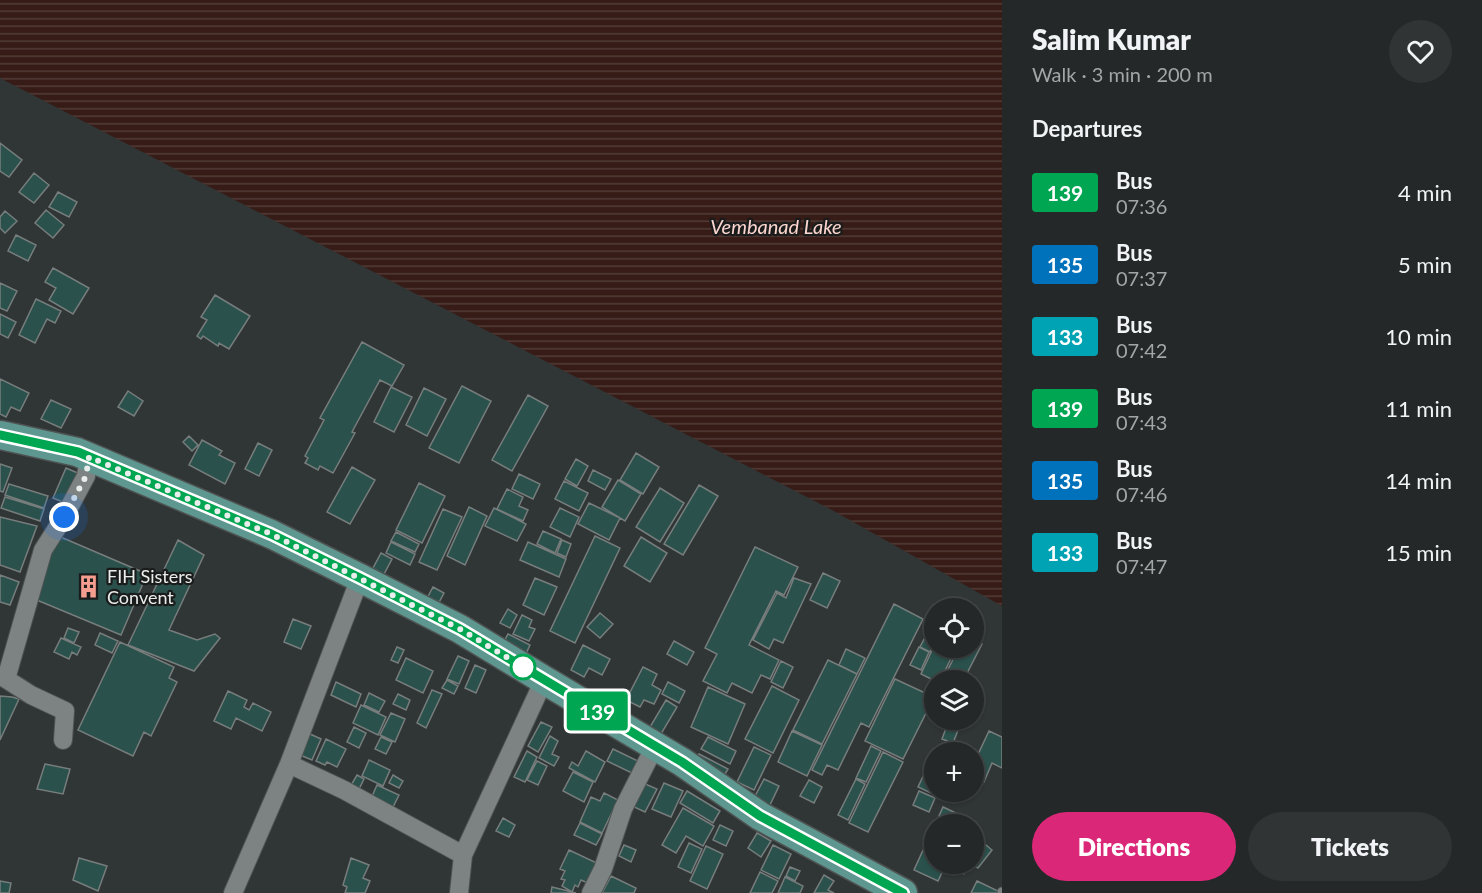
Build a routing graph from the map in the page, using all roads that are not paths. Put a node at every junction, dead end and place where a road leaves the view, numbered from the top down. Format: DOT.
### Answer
graph roads {
  1 [pos="0,435"];
  2 [pos="89,457"];
  3 [pos="360,578"];
  4 [pos="544,680"];
  5 [pos="63,740"];
  6 [pos="655,746"];
  7 [pos="289,764"];
  8 [pos="463,855"];
  9 [pos="232,893"];
  10 [pos="459,893"];
  11 [pos="591,893"];
  12 [pos="903,893"];
  1 -- 2 [label="main road"];
  2 -- 3 [label="main road"];
  2 -- 5 [label="street"];
  3 -- 4 [label="main road"];
  3 -- 7 [label="street"];
  4 -- 6 [label="main road"];
  4 -- 8 [label="street"];
  6 -- 11 [label="street"];
  6 -- 12 [label="main road"];
  7 -- 8 [label="street"];
  7 -- 9 [label="street"];
  8 -- 10 [label="street"];
}
